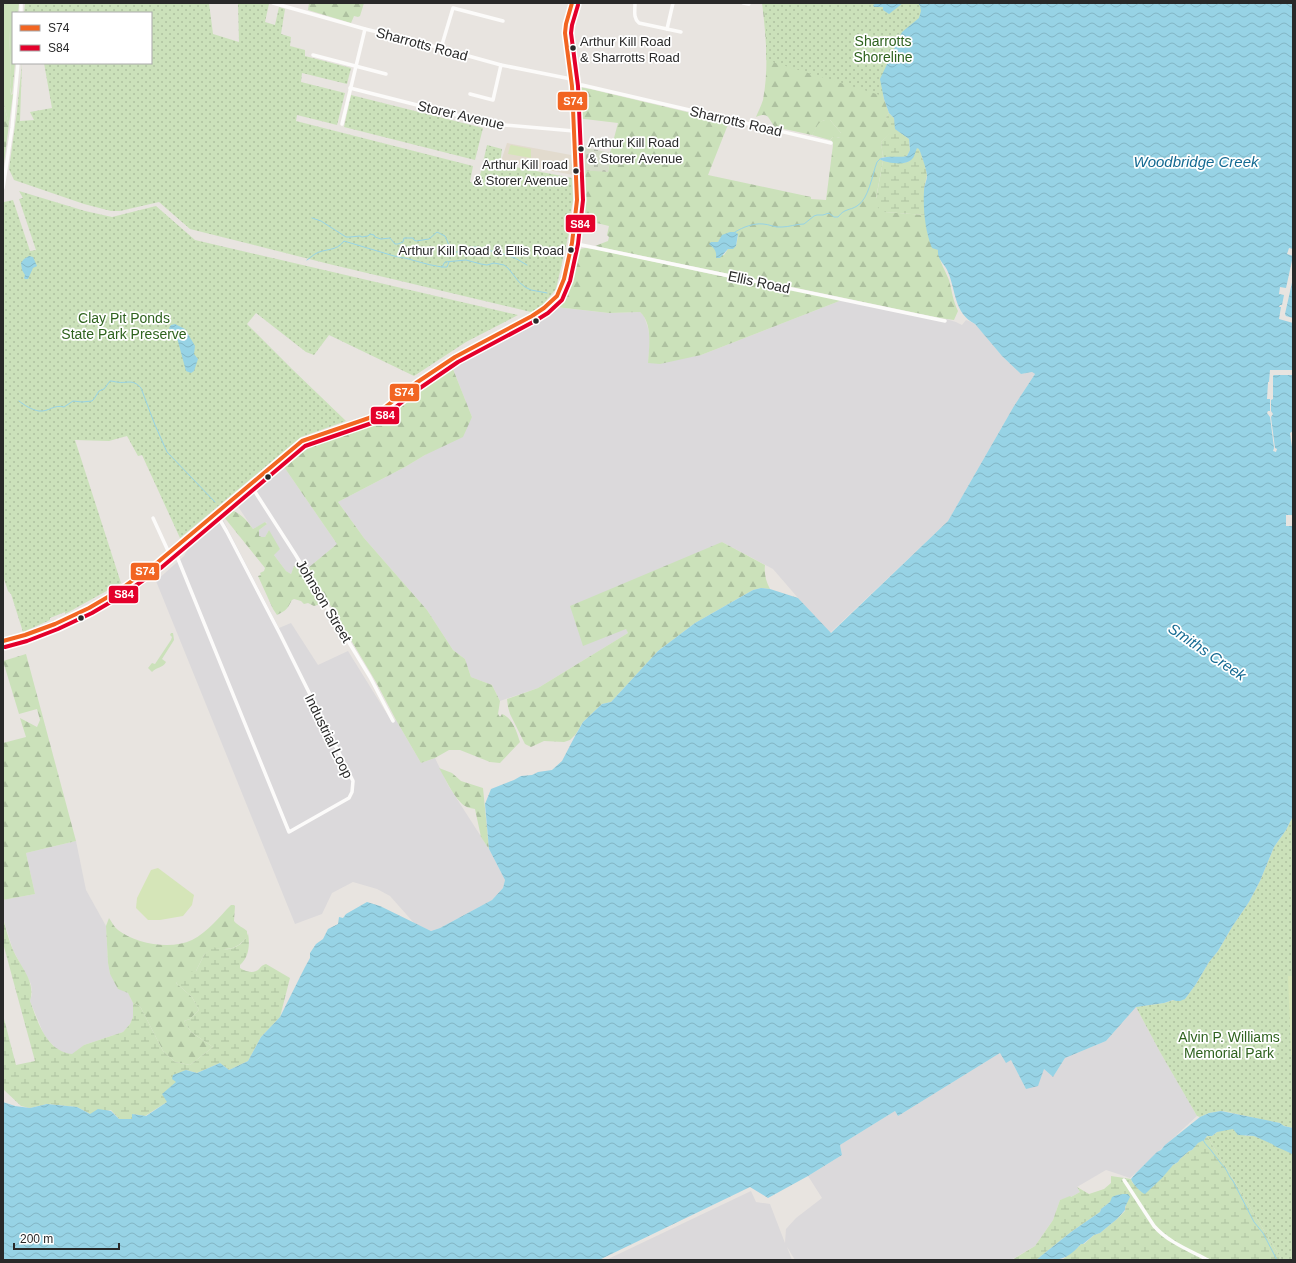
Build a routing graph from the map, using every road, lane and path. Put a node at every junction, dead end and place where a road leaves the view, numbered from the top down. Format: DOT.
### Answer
graph roads {
  1 [pos="273,3"];
  2 [pos="572,3"];
  3 [pos="635,3"];
  4 [pos="673,3"];
  5 [pos="743,3"];
  6 [pos="749,4"];
  7 [pos="503,21"];
  8 [pos="365,29"];
  9 [pos="668,29"];
  10 [pos="680,32"];
  11 [pos="441,48"];
  12 [pos="313,55"];
  13 [pos="18,64"];
  14 [pos="501,65"];
  15 [pos="355,66"];
  16 [pos="386,74"];
  17 [pos="571,79"];
  18 [pos="572,86"];
  19 [pos="350,88"];
  20 [pos="470,94"];
  21 [pos="342,124"];
  22 [pos="574,131"];
  23 [pos="831,143"];
  24 [pos="3,188"];
  25 [pos="572,243"];
  26 [pos="945,321"];
  27 [pos="250,484"];
  28 [pos="216,513"];
  29 [pos="153,518"];
  30 [pos="174,549"];
  31 [pos="169,553"];
  32 [pos="3,641"];
  33 [pos="393,721"];
  34 [pos="1124,1180"];
  35 [pos="1208,1260"];
  1 -- 8 [label="street, Sharrotts Road"];
  2 -- 17 [label="street"];
  3 -- 9 [label="street"];
  4 -- 9 [label="street"];
  5 -- 6 [label="street"];
  7 -- 11 [label="street"];
  8 -- 11 [label="street, Sharrotts Road"];
  8 -- 15 [label="street"];
  9 -- 10 [label="street"];
  11 -- 14 [label="street, Sharrotts Road"];
  12 -- 15 [label="street"];
  13 -- 24 [label="street"];
  14 -- 17 [label="street, Sharrotts Road"];
  14 -- 20 [label="street"];
  15 -- 16 [label="street"];
  15 -- 19 [label="street"];
  17 -- 18 [label="street"];
  18 -- 22 [label="street"];
  18 -- 23 [label="street, Sharrotts Road"];
  19 -- 21 [label="street"];
  19 -- 22 [label="street, Storer Avenue"];
  22 -- 25 [label="street"];
  25 -- 26 [label="street, Ellis Road"];
  25 -- 27 [label="street"];
  27 -- 28 [label="street"];
  27 -- 33 [label="street, Johnson Street"];
  28 -- 30 [label="street"];
  28 -- 30 [label="street, Industrial Loop"];
  29 -- 31 [label="street"];
  30 -- 31 [label="street"];
  31 -- 32 [label="street"];
  34 -- 35 [label="street"];
}
